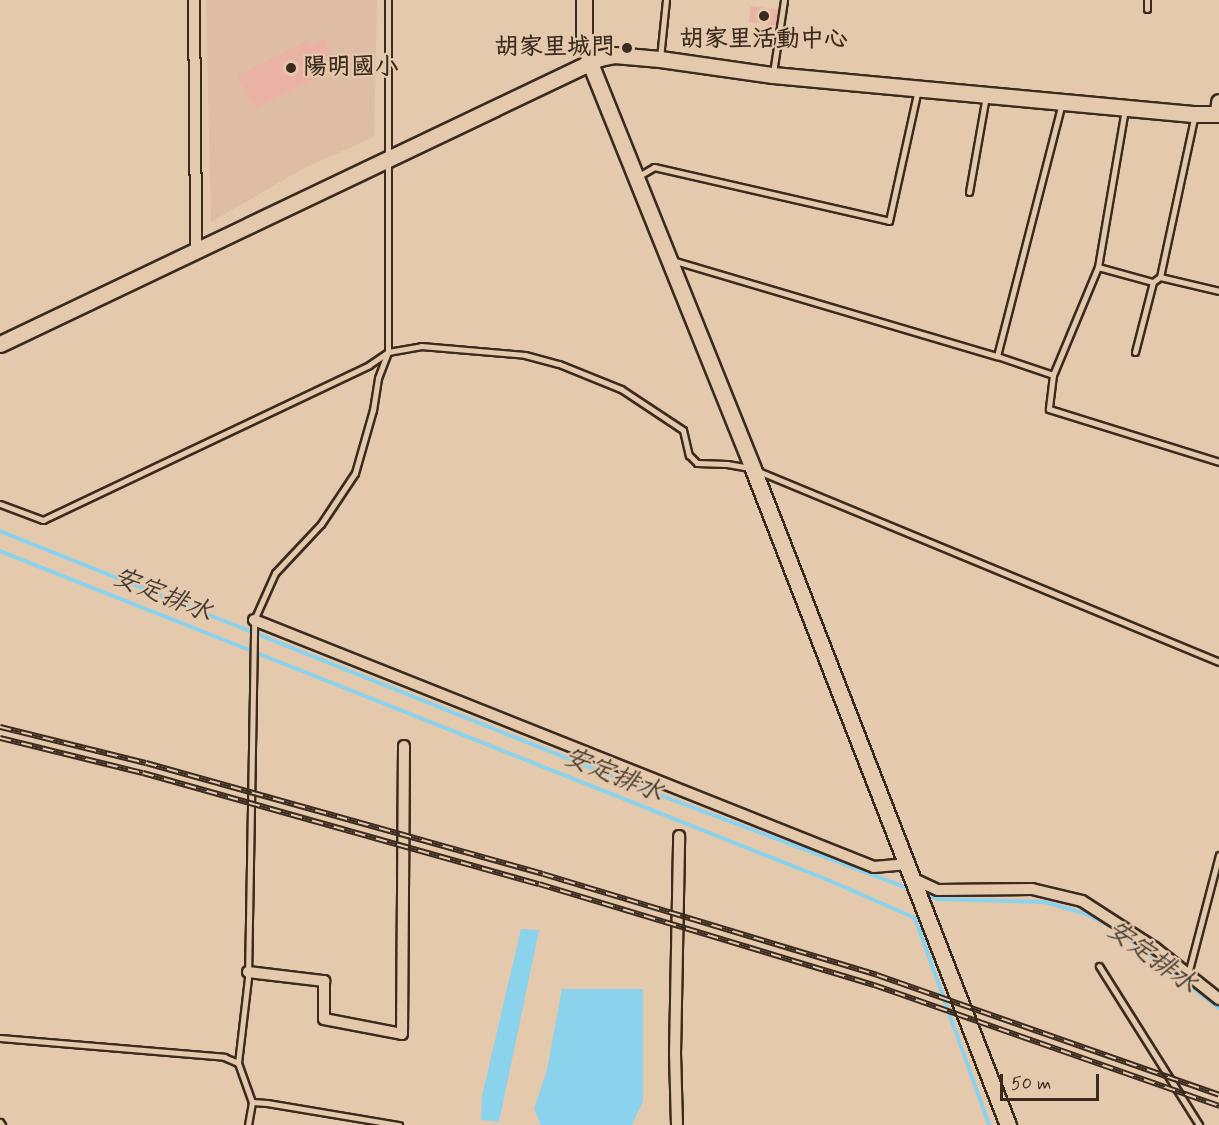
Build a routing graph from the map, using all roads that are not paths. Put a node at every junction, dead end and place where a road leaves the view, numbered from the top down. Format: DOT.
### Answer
graph roads {
  1 [pos="194,0"];
  2 [pos="388,0"];
  3 [pos="584,0"];
  4 [pos="666,0"];
  5 [pos="784,0"];
  6 [pos="1147,0"];
  7 [pos="1147,9"];
  8 [pos="660,60"];
  9 [pos="590,63"];
  10 [pos="773,75"];
  11 [pos="918,88"];
  12 [pos="986,93"];
  13 [pos="1063,101"];
  14 [pos="1125,107"];
  15 [pos="1219,110"];
  16 [pos="1195,114"];
  17 [pos="387,160"];
  18 [pos="635,178"];
  19 [pos="969,192"];
  20 [pos="196,251"];
  21 [pos="668,259"];
  22 [pos="1098,267"];
  23 [pos="1160,277"];
  24 [pos="1153,282"];
  25 [pos="1219,291"];
  26 [pos="0,344"];
  27 [pos="388,352"];
  28 [pos="1135,352"];
  29 [pos="997,356"];
  30 [pos="1053,375"];
  31 [pos="1219,462"];
  32 [pos="753,469"];
  33 [pos="0,504"];
  34 [pos="254,624"];
  35 [pos="1219,662"];
  36 [pos="404,746"];
  37 [pos="679,836"];
  38 [pos="1219,855"];
  39 [pos="908,864"];
  40 [pos="915,883"];
  41 [pos="1099,966"];
  42 [pos="248,972"];
  43 [pos="1188,975"];
  44 [pos="1219,999"];
  45 [pos="0,1038"];
  46 [pos="238,1063"];
  47 [pos="252,1102"];
  48 [pos="248,1125"];
  49 [pos="399,1125"];
  50 [pos="677,1125"];
  51 [pos="1008,1125"];
  52 [pos="1199,1125"];
  1 -- 20 [label="street"];
  2 -- 17 [label="lane"];
  3 -- 9 [label="street"];
  4 -- 8 [label="lane"];
  5 -- 10 [label="lane"];
  6 -- 7 [label="lane"];
  8 -- 9 [label="street"];
  8 -- 10 [label="street"];
  9 -- 17 [label="street"];
  9 -- 18 [label="street"];
  10 -- 11 [label="street"];
  11 -- 12 [label="street"];
  11 -- 18 [label="lane"];
  12 -- 13 [label="street"];
  12 -- 19 [label="lane"];
  13 -- 14 [label="street"];
  13 -- 29 [label="lane"];
  14 -- 16 [label="street"];
  14 -- 22 [label="lane"];
  15 -- 16 [label="street"];
  16 -- 23 [label="lane"];
  17 -- 20 [label="street"];
  17 -- 27 [label="lane"];
  18 -- 21 [label="street"];
  20 -- 26 [label="street"];
  21 -- 29 [label="lane"];
  21 -- 32 [label="street"];
  22 -- 24 [label="lane"];
  22 -- 30 [label="lane"];
  23 -- 24 [label="lane"];
  23 -- 25 [label="lane"];
  24 -- 28 [label="lane"];
  27 -- 32 [label="lane"];
  27 -- 33 [label="lane"];
  27 -- 34 [label="lane"];
  29 -- 30 [label="lane"];
  30 -- 31 [label="lane"];
  32 -- 35 [label="lane"];
  32 -- 39 [label="street"];
  34 -- 39 [label="street"];
  34 -- 42 [label="lane"];
  36 -- 42 [label="street"];
  37 -- 50 [label="street"];
  38 -- 43 [label="lane"];
  39 -- 40 [label="street"];
  40 -- 43 [label="street"];
  40 -- 51 [label="street"];
  41 -- 52 [label="lane"];
  42 -- 46 [label="lane"];
  43 -- 44 [label="street"];
  45 -- 46 [label="lane"];
  46 -- 47 [label="lane"];
  47 -- 48 [label="lane"];
  47 -- 49 [label="lane"];
}
